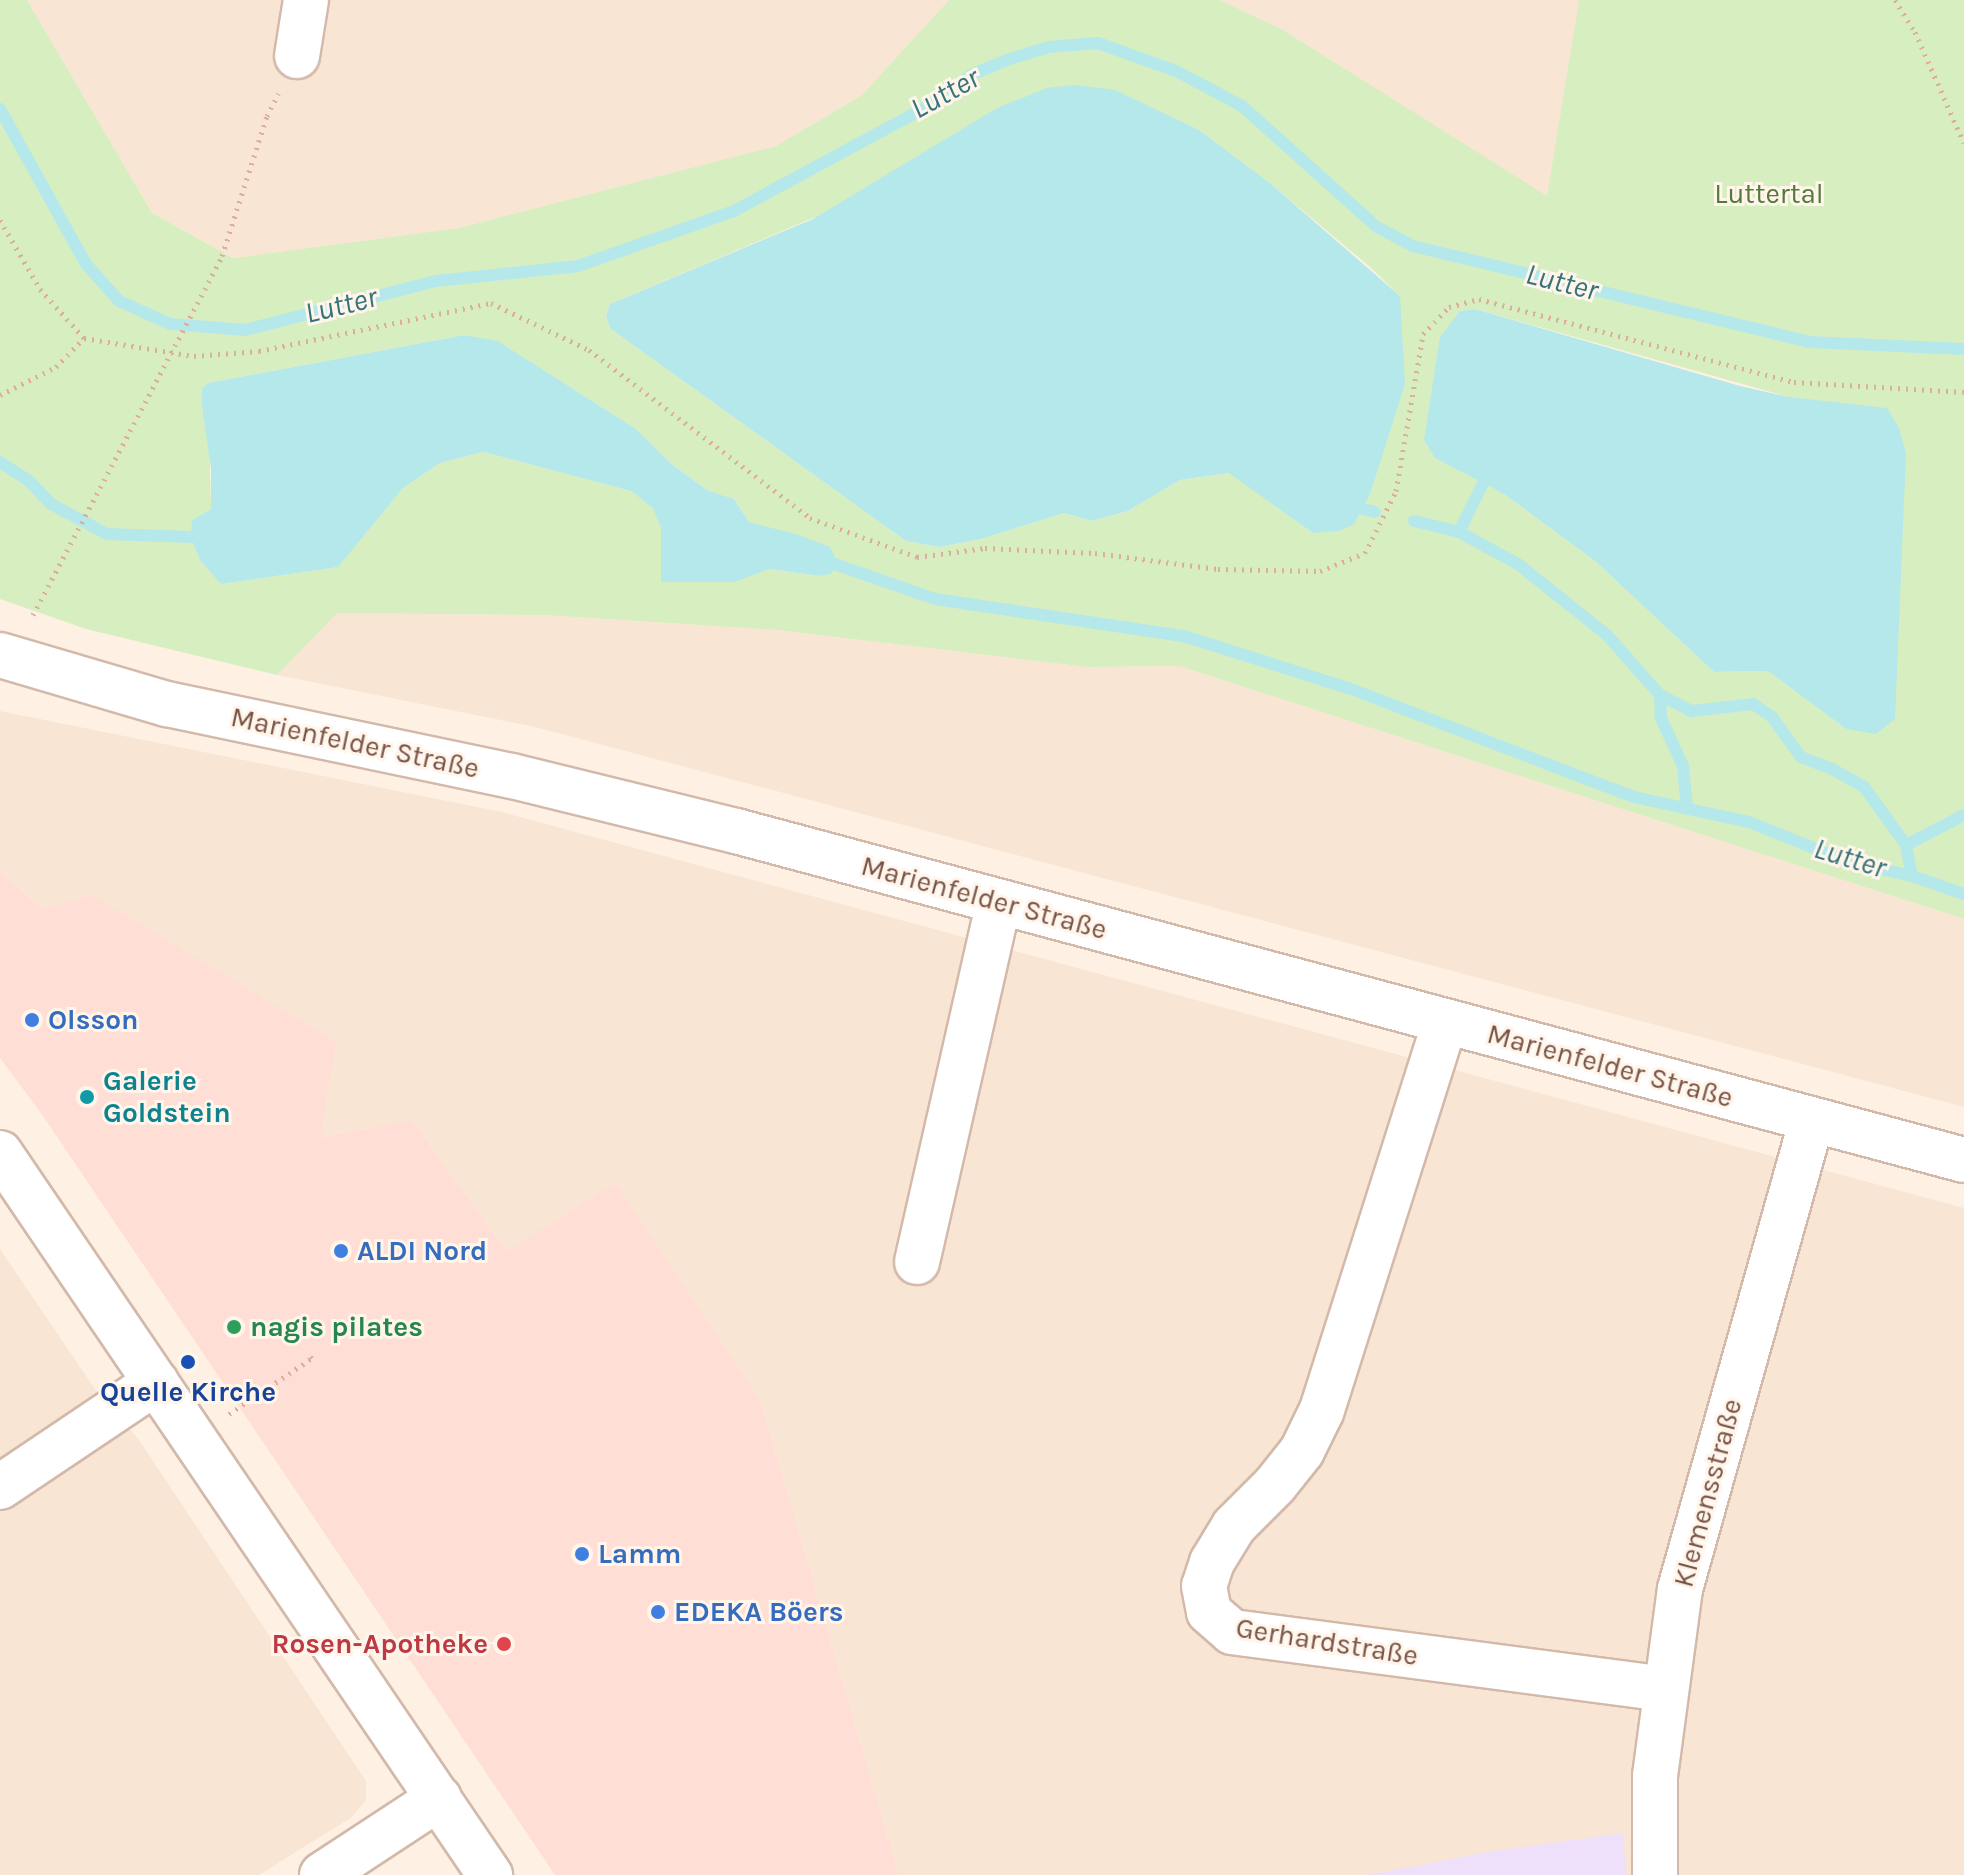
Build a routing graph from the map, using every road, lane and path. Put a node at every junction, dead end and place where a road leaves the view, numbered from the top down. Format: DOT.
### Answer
graph roads {
  1 [pos="306,0"];
  2 [pos="1895,0"];
  3 [pos="297,56"];
  4 [pos="1964,143"];
  5 [pos="0,220"];
  6 [pos="84,338"];
  7 [pos="1964,392"];
  8 [pos="0,395"];
  9 [pos="33,615"];
  10 [pos="0,655"];
  11 [pos="999,902"];
  12 [pos="1445,1022"];
  13 [pos="1812,1120"];
  14 [pos="0,1153"];
  15 [pos="1964,1160"];
  16 [pos="917,1262"];
  17 [pos="308,1353"];
  18 [pos="274,1375"];
  19 [pos="279,1381"];
  20 [pos="156,1382"];
  21 [pos="233,1412"];
  22 [pos="0,1487"];
  23 [pos="1665,1689"];
  24 [pos="439,1798"];
  25 [pos="322,1875"];
  26 [pos="490,1875"];
  27 [pos="1655,1875"];
  1 -- 3 [label="street"];
  2 -- 4 [label="path"];
  3 -- 9 [label="path, bridge"];
  5 -- 6 [label="path"];
  6 -- 7 [label="path"];
  6 -- 8 [label="path"];
  10 -- 11 [label="street, Marienfelder Straße"];
  11 -- 12 [label="street, Marienfelder Straße"];
  11 -- 16 [label="street"];
  12 -- 13 [label="street, Marienfelder Straße"];
  12 -- 23 [label="street, Gerhardstraße"];
  13 -- 15 [label="street, Marienfelder Straße"];
  13 -- 23 [label="street, Klemensstraße"];
  14 -- 20 [label="street"];
  17 -- 19 [label="path"];
  18 -- 19 [label="path"];
  19 -- 21 [label="path"];
  20 -- 22 [label="street"];
  20 -- 24 [label="street"];
  23 -- 27 [label="street, Klemensstraße"];
  24 -- 25 [label="street"];
  24 -- 26 [label="street"];
}
